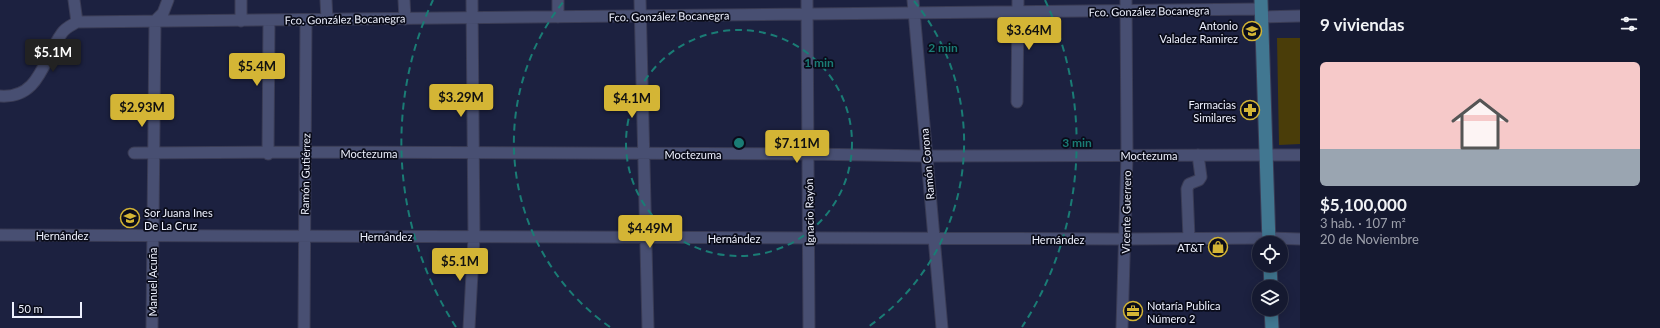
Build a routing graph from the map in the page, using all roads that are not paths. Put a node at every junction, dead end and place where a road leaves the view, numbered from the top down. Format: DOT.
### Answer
graph roads {
  1 [pos="74,0"];
  2 [pos="168,0"];
  3 [pos="241,0"];
  4 [pos="326,0"];
  5 [pos="404,0"];
  6 [pos="472,0"];
  7 [pos="558,0"];
  8 [pos="640,0"];
  9 [pos="807,0"];
  10 [pos="913,0"];
  11 [pos="1018,0"];
  12 [pos="1126,5"];
  13 [pos="1182,5"];
  14 [pos="1261,9"];
  15 [pos="1018,12"];
  16 [pos="914,13"];
  17 [pos="808,14"];
  18 [pos="641,16"];
  19 [pos="1300,16"];
  20 [pos="558,17"];
  21 [pos="472,18"];
  22 [pos="405,19"];
  23 [pos="240,20"];
  24 [pos="269,20"];
  25 [pos="306,20"];
  26 [pos="327,20"];
  27 [pos="155,21"];
  28 [pos="77,22"];
  29 [pos="0,96"];
  30 [pos="1018,102"];
  31 [pos="305,152"];
  32 [pos="134,154"];
  33 [pos="153,154"];
  34 [pos="268,154"];
  35 [pos="473,154"];
  36 [pos="644,154"];
  37 [pos="808,154"];
  38 [pos="1267,154"];
  39 [pos="1127,155"];
  40 [pos="1198,155"];
  41 [pos="1300,155"];
  42 [pos="926,156"];
  43 [pos="0,235"];
  44 [pos="152,235"];
  45 [pos="304,236"];
  46 [pos="1269,236"];
  47 [pos="474,237"];
  48 [pos="646,237"];
  49 [pos="809,238"];
  50 [pos="934,238"];
  51 [pos="1189,238"];
  52 [pos="1126,239"];
  53 [pos="1288,239"];
  54 [pos="1300,239"];
  55 [pos="1252,240"];
  56 [pos="1271,316"];
  57 [pos="152,328"];
  58 [pos="304,328"];
  59 [pos="469,328"];
  60 [pos="648,328"];
  61 [pos="808,328"];
  62 [pos="942,328"];
  63 [pos="1122,328"];
  64 [pos="1272,328"];
  1 -- 28 [label="street"];
  2 -- 27 [label="street"];
  3 -- 23 [label="street"];
  4 -- 26 [label="street"];
  5 -- 22 [label="street"];
  6 -- 21 [label="street"];
  7 -- 20 [label="street"];
  8 -- 18 [label="street"];
  9 -- 17 [label="street, Ignacio Rayón"];
  10 -- 16 [label="street, Ramón Corona"];
  11 -- 15 [label="street"];
  12 -- 13 [label="street, Fco. González Bocanegra"];
  12 -- 15 [label="street, Fco. González Bocanegra"];
  12 -- 39 [label="street, Vicente Guerrero"];
  13 -- 14 [label="street, Fco. González Bocanegra"];
  14 -- 19 [label="street, Fco. González Bocanegra"];
  14 -- 38 [label="main road"];
  15 -- 16 [label="street, Fco. González Bocanegra"];
  15 -- 30 [label="street"];
  16 -- 17 [label="street, Fco. González Bocanegra"];
  16 -- 42 [label="street, Ramón Corona"];
  17 -- 18 [label="street, Fco. González Bocanegra"];
  17 -- 37 [label="street, Ignacio Rayón"];
  18 -- 20 [label="street, Fco. González Bocanegra"];
  18 -- 36 [label="street"];
  20 -- 21 [label="street, Fco. González Bocanegra"];
  21 -- 22 [label="street, Fco. González Bocanegra"];
  21 -- 35 [label="street"];
  22 -- 26 [label="street, Fco. González Bocanegra"];
  23 -- 24 [label="street, Fco. González Bocanegra"];
  23 -- 27 [label="street, Fco. González Bocanegra"];
  24 -- 25 [label="street, Fco. González Bocanegra"];
  24 -- 34 [label="street"];
  25 -- 26 [label="street, Fco. González Bocanegra"];
  25 -- 31 [label="street, Ramón Gutiérrez"];
  27 -- 28 [label="street, Fco. González Bocanegra"];
  27 -- 33 [label="street, Manuel Acuña"];
  28 -- 29 [label="street"];
  31 -- 34 [label="street, Moctezuma"];
  31 -- 35 [label="street, Moctezuma"];
  31 -- 45 [label="street, Ramón Gutiérrez"];
  32 -- 33 [label="street, Moctezuma"];
  33 -- 34 [label="street, Moctezuma"];
  33 -- 44 [label="street, Manuel Acuña"];
  35 -- 36 [label="street, Moctezuma"];
  35 -- 47 [label="street"];
  36 -- 37 [label="street, Moctezuma"];
  36 -- 48 [label="street"];
  37 -- 42 [label="street, Moctezuma"];
  37 -- 49 [label="street, Ignacio Rayón"];
  38 -- 40 [label="street, Moctezuma"];
  38 -- 41 [label="street, Moctezuma"];
  38 -- 46 [label="main road"];
  39 -- 40 [label="street, Moctezuma"];
  39 -- 42 [label="street, Moctezuma"];
  39 -- 52 [label="street, Vicente Guerrero"];
  40 -- 51 [label="street"];
  42 -- 50 [label="street, Ramón Corona"];
  43 -- 44 [label="street, Hernández"];
  44 -- 45 [label="street, Hernández"];
  44 -- 57 [label="street, Manuel Acuña"];
  45 -- 47 [label="street, Hernández"];
  45 -- 58 [label="street, Ramón Gutiérrez"];
  47 -- 48 [label="street, Hernández"];
  47 -- 59 [label="street"];
  48 -- 49 [label="street, Hernández"];
  48 -- 60 [label="street"];
  49 -- 50 [label="street, Hernández"];
  49 -- 61 [label="street, Ignacio Rayón"];
  50 -- 52 [label="street, Hernández"];
  50 -- 62 [label="street, Ramón Corona"];
  51 -- 52 [label="street, Hernández"];
  51 -- 55 [label="street, Hernández"];
  52 -- 63 [label="street, Vicente Guerrero"];
  53 -- 54 [label="street, Hernández"];
  56 -- 64 [label="main road"];
}
